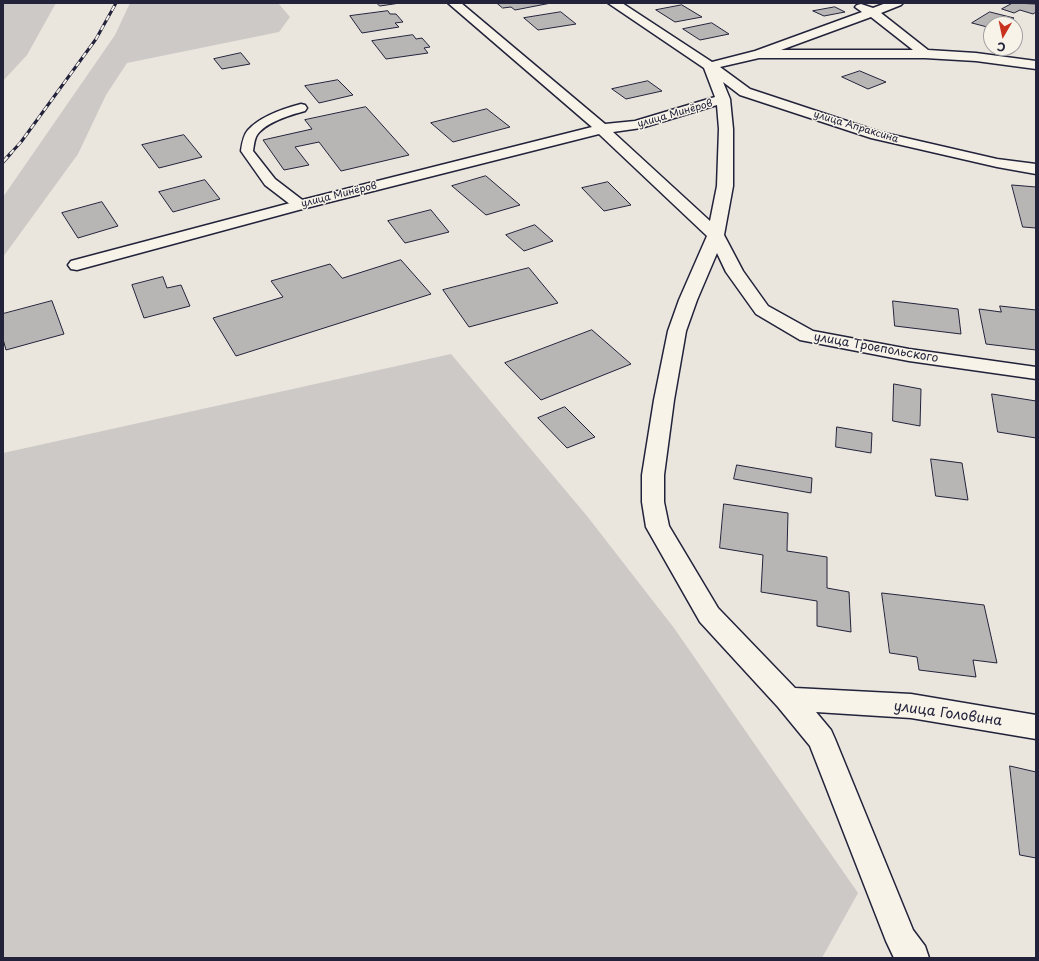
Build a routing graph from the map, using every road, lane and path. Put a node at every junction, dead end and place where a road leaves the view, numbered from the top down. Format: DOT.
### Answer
graph roads {
  1 [pos="454,3"];
  2 [pos="614,3"];
  3 [pos="853,3"];
  4 [pos="897,3"];
  5 [pos="872,12"];
  6 [pos="759,54"];
  7 [pos="925,54"];
  8 [pos="1036,65"];
  9 [pos="710,66"];
  10 [pos="722,99"];
  11 [pos="301,108"];
  12 [pos="602,129"];
  13 [pos="1036,169"];
  14 [pos="300,205"];
  15 [pos="716,235"];
  16 [pos="77,265"];
  17 [pos="1036,373"];
  18 [pos="788,700"];
  19 [pos="1036,727"];
  20 [pos="913,958"];
  1 -- 12 [label="street"];
  2 -- 9 [label="street, улица Апраксина"];
  3 -- 5 [label="street"];
  4 -- 5 [label="street"];
  5 -- 6 [label="street"];
  5 -- 7 [label="street"];
  6 -- 7 [label="street"];
  6 -- 9 [label="street"];
  7 -- 8 [label="street"];
  9 -- 10 [label="street"];
  9 -- 13 [label="street, улица Апраксина"];
  10 -- 12 [label="street, улица Минёров"];
  10 -- 15 [label="street"];
  11 -- 14 [label="lane"];
  12 -- 14 [label="street, улица Минёров"];
  12 -- 15 [label="street, улица Троепольского"];
  14 -- 16 [label="street, улица Минёров"];
  15 -- 17 [label="street, улица Троепольского"];
  15 -- 18 [label="street"];
  18 -- 19 [label="street, улица Головина"];
  18 -- 20 [label="street"];
}
